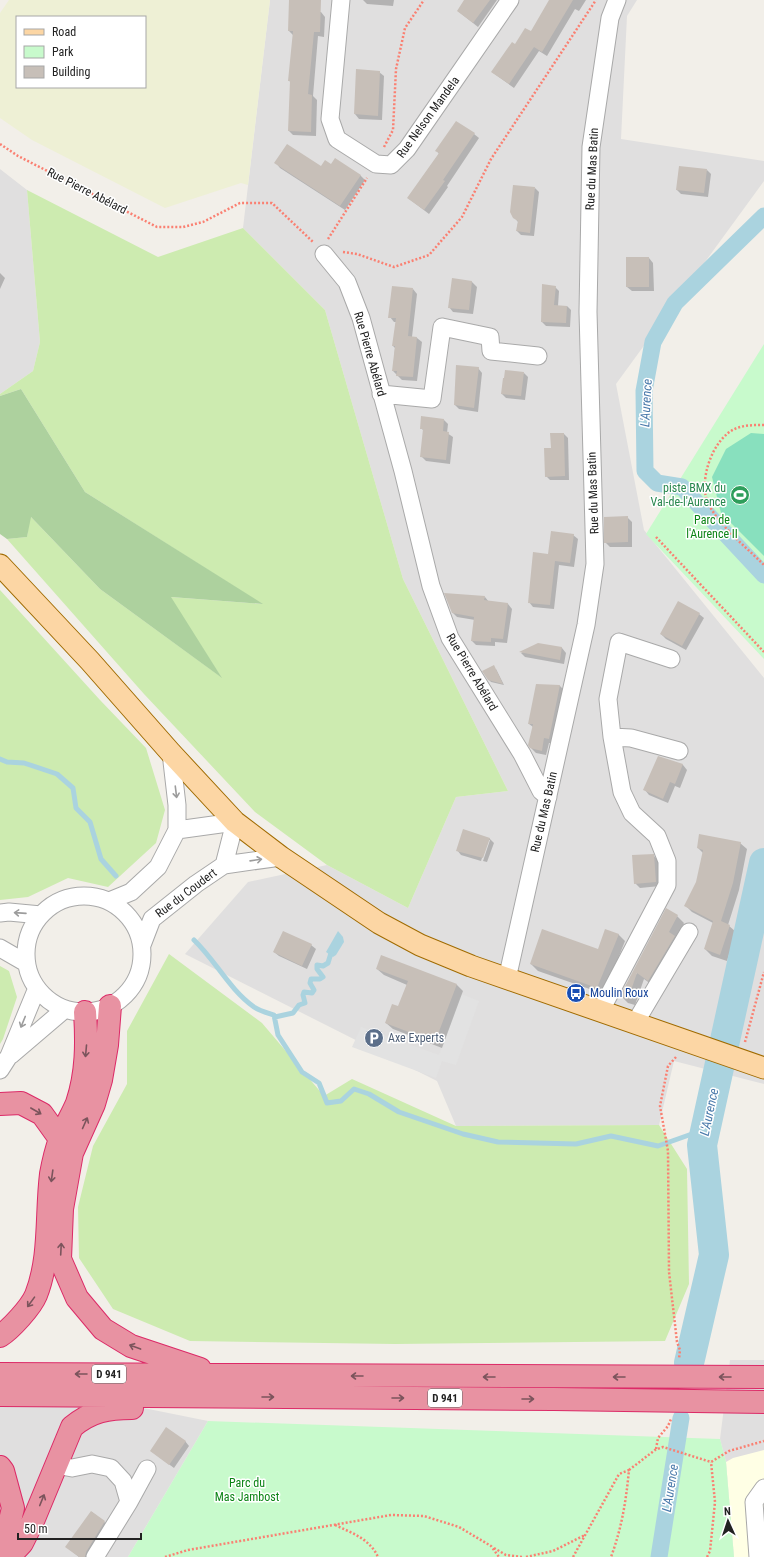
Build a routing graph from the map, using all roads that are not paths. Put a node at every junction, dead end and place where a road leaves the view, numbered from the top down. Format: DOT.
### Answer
graph roads {
  1 [pos="341,0"];
  2 [pos="510,0"];
  3 [pos="617,0"];
  4 [pos="323,251"];
  5 [pos="538,356"];
  6 [pos="381,394"];
  7 [pos="0,565"];
  8 [pos="671,659"];
  9 [pos="612,737"];
  10 [pos="679,751"];
  11 [pos="171,753"];
  12 [pos="548,797"];
  13 [pos="235,822"];
  14 [pos="176,830"];
  15 [pos="281,857"];
  16 [pos="224,865"];
  17 [pos="109,901"];
  18 [pos="0,913"];
  19 [pos="40,915"];
  20 [pos="689,932"];
  21 [pos="142,945"];
  22 [pos="0,948"];
  23 [pos="26,963"];
  24 [pos="507,979"];
  25 [pos="36,988"];
  26 [pos="110,1006"];
  27 [pos="601,1010"];
  28 [pos="75,1011"];
  29 [pos="635,1023"];
  30 [pos="5,1063"];
  31 [pos="764,1068"];
  32 [pos="0,1104"];
  33 [pos="60,1139"];
  34 [pos="0,1336"];
  35 [pos="0,1374"];
  36 [pos="218,1375"];
  37 [pos="764,1378"];
  38 [pos="0,1395"];
  39 [pos="229,1396"];
  40 [pos="764,1402"];
  41 [pos="56,1465"];
  42 [pos="0,1466"];
  43 [pos="147,1469"];
  44 [pos="764,1488"];
  45 [pos="129,1502"];
  46 [pos="0,1548"];
  47 [pos="9,1557"];
  48 [pos="95,1557"];
  49 [pos="758,1557"];
  1 -- 2 [label="street, Rue Nelson Mandela"];
  3 -- 12 [label="street, Rue du Mas Batin"];
  4 -- 6 [label="street, Rue Pierre Abélard"];
  5 -- 6 [label="street"];
  6 -- 12 [label="street, Rue Pierre Abélard"];
  7 -- 11 [label="main road"];
  8 -- 9 [label="street"];
  9 -- 10 [label="street"];
  9 -- 27 [label="street"];
  11 -- 13 [label="main road"];
  11 -- 14 [label="street, one-way"];
  12 -- 24 [label="street, Rue du Mas Batin"];
  13 -- 14 [label="street"];
  13 -- 15 [label="main road"];
  13 -- 16 [label="street, Rue du Coudert"];
  14 -- 17 [label="street"];
  16 -- 15 [label="street, Rue du Coudert, one-way"];
  15 -- 24 [label="main road"];
  16 -- 21 [label="street, Rue du Coudert"];
  17 -- 19 [label="street"];
  17 -- 21 [label="street"];
  19 -- 18 [label="street, one-way"];
  19 -- 23 [label="street"];
  20 -- 29 [label="street"];
  21 -- 26 [label="street"];
  22 -- 23 [label="street"];
  23 -- 25 [label="street"];
  24 -- 27 [label="main road"];
  25 -- 28 [label="street"];
  25 -- 30 [label="street, one-way"];
  26 -- 28 [label="street"];
  36 -- 26 [label="highway, one-way"];
  27 -- 29 [label="main road"];
  28 -- 30 [label="street"];
  28 -- 33 [label="highway, one-way"];
  29 -- 31 [label="main road"];
  32 -- 33 [label="highway, one-way"];
  33 -- 34 [label="highway, one-way"];
  36 -- 35 [label="highway, D 941, one-way"];
  37 -- 36 [label="highway, D 941, one-way"];
  38 -- 39 [label="highway, D 941"];
  39 -- 40 [label="highway, D 941, one-way"];
  39 -- 41 [label="highway"];
  41 -- 45 [label="street"];
  47 -- 41 [label="highway, one-way"];
  42 -- 46 [label="highway"];
  43 -- 45 [label="street"];
  44 -- 49 [label="street"];
  45 -- 48 [label="street"];
}
